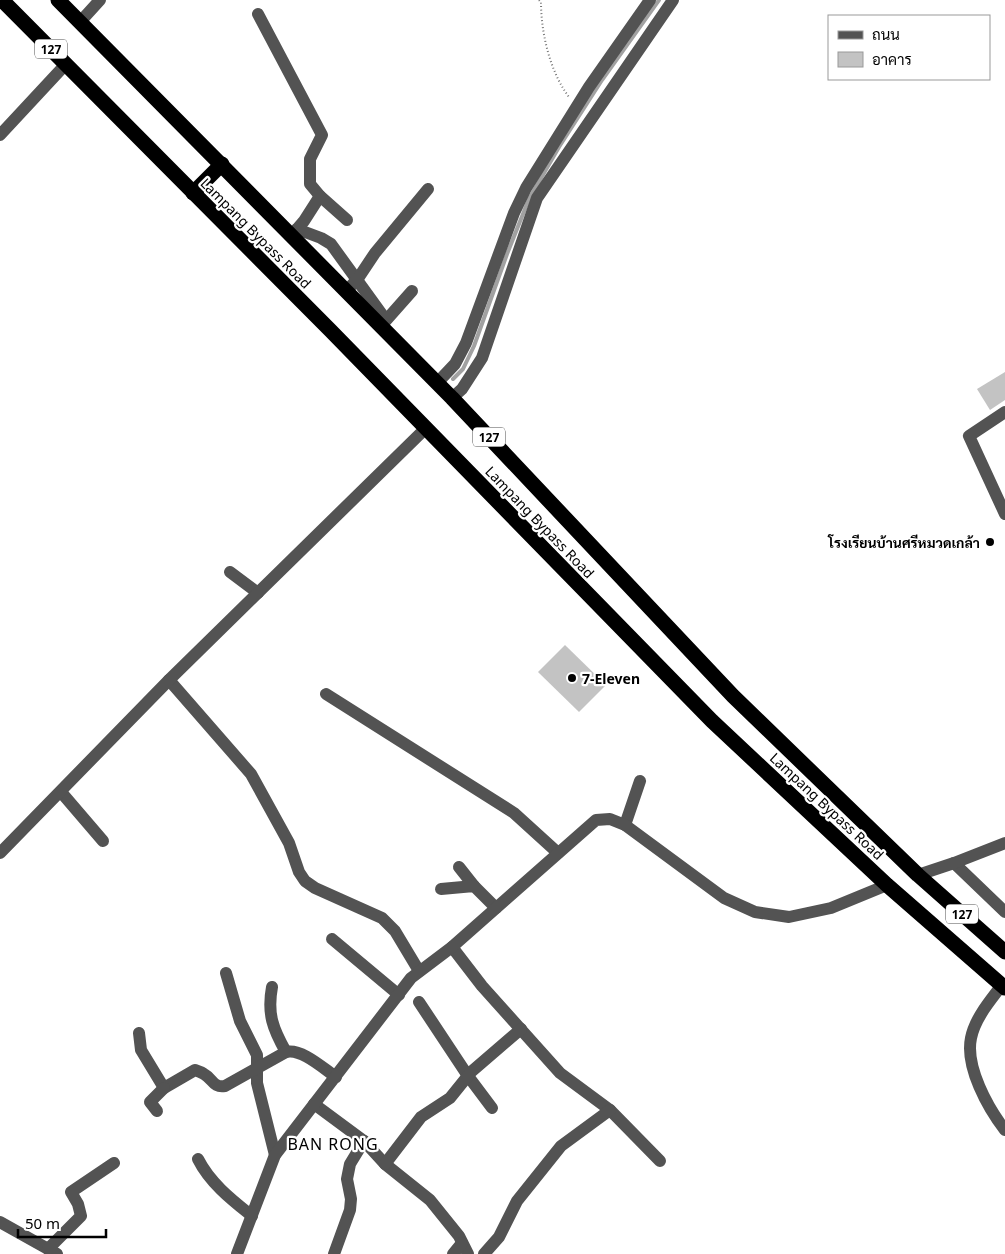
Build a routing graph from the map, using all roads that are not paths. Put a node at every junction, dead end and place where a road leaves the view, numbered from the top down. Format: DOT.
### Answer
graph roads {
  1 [pos="2,0"];
  2 [pos="58,0"];
  3 [pos="100,0"];
  4 [pos="650,0"];
  5 [pos="673,0"];
  6 [pos="258,14"];
  7 [pos="80,22"];
  8 [pos="66,64"];
  9 [pos="589,87"];
  10 [pos="605,98"];
  11 [pos="0,135"];
  12 [pos="222,164"];
  13 [pos="526,188"];
  14 [pos="428,189"];
  15 [pos="194,193"];
  16 [pos="320,196"];
  17 [pos="537,198"];
  18 [pos="347,220"];
  19 [pos="294,232"];
  20 [pos="496,262"];
  21 [pos="513,268"];
  22 [pos="352,285"];
  23 [pos="412,291"];
  24 [pos="383,323"];
  25 [pos="437,383"];
  26 [pos="452,398"];
  27 [pos="1005,412"];
  28 [pos="426,428"];
  29 [pos="1005,514"];
  30 [pos="230,572"];
  31 [pos="254,589"];
  32 [pos="169,680"];
  33 [pos="326,694"];
  34 [pos="640,780"];
  35 [pos="61,792"];
  36 [pos="625,825"];
  37 [pos="103,841"];
  38 [pos="1005,843"];
  39 [pos="0,853"];
  40 [pos="558,853"];
  41 [pos="954,863"];
  42 [pos="459,867"];
  43 [pos="918,875"];
  44 [pos="887,885"];
  45 [pos="474,886"];
  46 [pos="441,889"];
  47 [pos="496,908"];
  48 [pos="1005,912"];
  49 [pos="332,939"];
  50 [pos="452,947"];
  51 [pos="1005,952"];
  52 [pos="419,971"];
  53 [pos="226,973"];
  54 [pos="1003,986"];
  55 [pos="272,987"];
  56 [pos="398,996"];
  57 [pos="419,1002"];
  58 [pos="521,1029"];
  59 [pos="139,1033"];
  60 [pos="286,1052"];
  61 [pos="258,1069"];
  62 [pos="468,1076"];
  63 [pos="336,1077"];
  64 [pos="164,1088"];
  65 [pos="314,1104"];
  66 [pos="492,1108"];
  67 [pos="610,1110"];
  68 [pos="157,1111"];
  69 [pos="1005,1130"];
  70 [pos="364,1141"];
  71 [pos="275,1155"];
  72 [pos="198,1159"];
  73 [pos="660,1161"];
  74 [pos="114,1163"];
  75 [pos="386,1164"];
  76 [pos="252,1216"];
  77 [pos="0,1222"];
  78 [pos="465,1248"];
  79 [pos="52,1251"];
  80 [pos="237,1254"];
  81 [pos="334,1254"];
  82 [pos="453,1254"];
  83 [pos="484,1254"];
  1 -- 8 [label="highway, Lampang Bypass Road / 127"];
  2 -- 7 [label="highway, Lampang Bypass Road / 127"];
  3 -- 7 [label="street"];
  4 -- 9 [label="street"];
  5 -- 10 [label="street"];
  6 -- 16 [label="street"];
  7 -- 12 [label="highway, Lampang Bypass Road / 127"];
  8 -- 11 [label="street"];
  8 -- 15 [label="highway, Lampang Bypass Road / 127"];
  9 -- 10 [label="street"];
  9 -- 13 [label="street"];
  10 -- 17 [label="street"];
  12 -- 15 [label="highway"];
  12 -- 19 [label="highway, Lampang Bypass Road / 127"];
  13 -- 17 [label="street"];
  13 -- 20 [label="street"];
  14 -- 22 [label="street"];
  15 -- 28 [label="highway, Lampang Bypass Road / 127"];
  16 -- 18 [label="street"];
  16 -- 19 [label="street"];
  17 -- 21 [label="street"];
  19 -- 22 [label="highway, Lampang Bypass Road / 127"];
  19 -- 22 [label="street"];
  20 -- 21 [label="street"];
  20 -- 25 [label="street"];
  21 -- 26 [label="street"];
  22 -- 24 [label="highway, Lampang Bypass Road / 127"];
  23 -- 24 [label="street"];
  24 -- 25 [label="highway, Lampang Bypass Road / 127"];
  25 -- 26 [label="highway, Lampang Bypass Road / 127"];
  26 -- 43 [label="highway, Lampang Bypass Road / 127"];
  27 -- 29 [label="street"];
  28 -- 31 [label="street"];
  28 -- 44 [label="highway, Lampang Bypass Road / 127"];
  30 -- 31 [label="street"];
  31 -- 32 [label="street"];
  32 -- 35 [label="street"];
  32 -- 52 [label="street"];
  33 -- 40 [label="street"];
  34 -- 36 [label="street"];
  35 -- 37 [label="street"];
  35 -- 39 [label="street"];
  36 -- 40 [label="street"];
  36 -- 44 [label="street"];
  38 -- 41 [label="street"];
  40 -- 47 [label="street"];
  41 -- 43 [label="street"];
  41 -- 48 [label="street"];
  42 -- 45 [label="street"];
  43 -- 51 [label="highway, Lampang Bypass Road / 127"];
  44 -- 54 [label="highway, Lampang Bypass Road / 127"];
  45 -- 46 [label="street"];
  45 -- 47 [label="street"];
  47 -- 50 [label="street"];
  49 -- 56 [label="street"];
  50 -- 52 [label="street"];
  50 -- 58 [label="street"];
  52 -- 56 [label="street"];
  53 -- 61 [label="street"];
  54 -- 69 [label="street"];
  55 -- 60 [label="street"];
  56 -- 63 [label="street"];
  57 -- 62 [label="street"];
  58 -- 62 [label="street"];
  58 -- 67 [label="street"];
  59 -- 64 [label="street"];
  60 -- 61 [label="street"];
  60 -- 63 [label="street"];
  61 -- 64 [label="street"];
  61 -- 71 [label="street"];
  62 -- 66 [label="street"];
  62 -- 75 [label="street"];
  63 -- 65 [label="street"];
  64 -- 68 [label="street"];
  65 -- 70 [label="street"];
  65 -- 71 [label="street"];
  67 -- 73 [label="street"];
  67 -- 83 [label="street"];
  70 -- 75 [label="street"];
  70 -- 81 [label="street"];
  71 -- 76 [label="street"];
  72 -- 76 [label="street"];
  74 -- 79 [label="street"];
  75 -- 78 [label="street"];
  76 -- 80 [label="street"];
  77 -- 79 [label="street"];
  78 -- 82 [label="street"];
}
